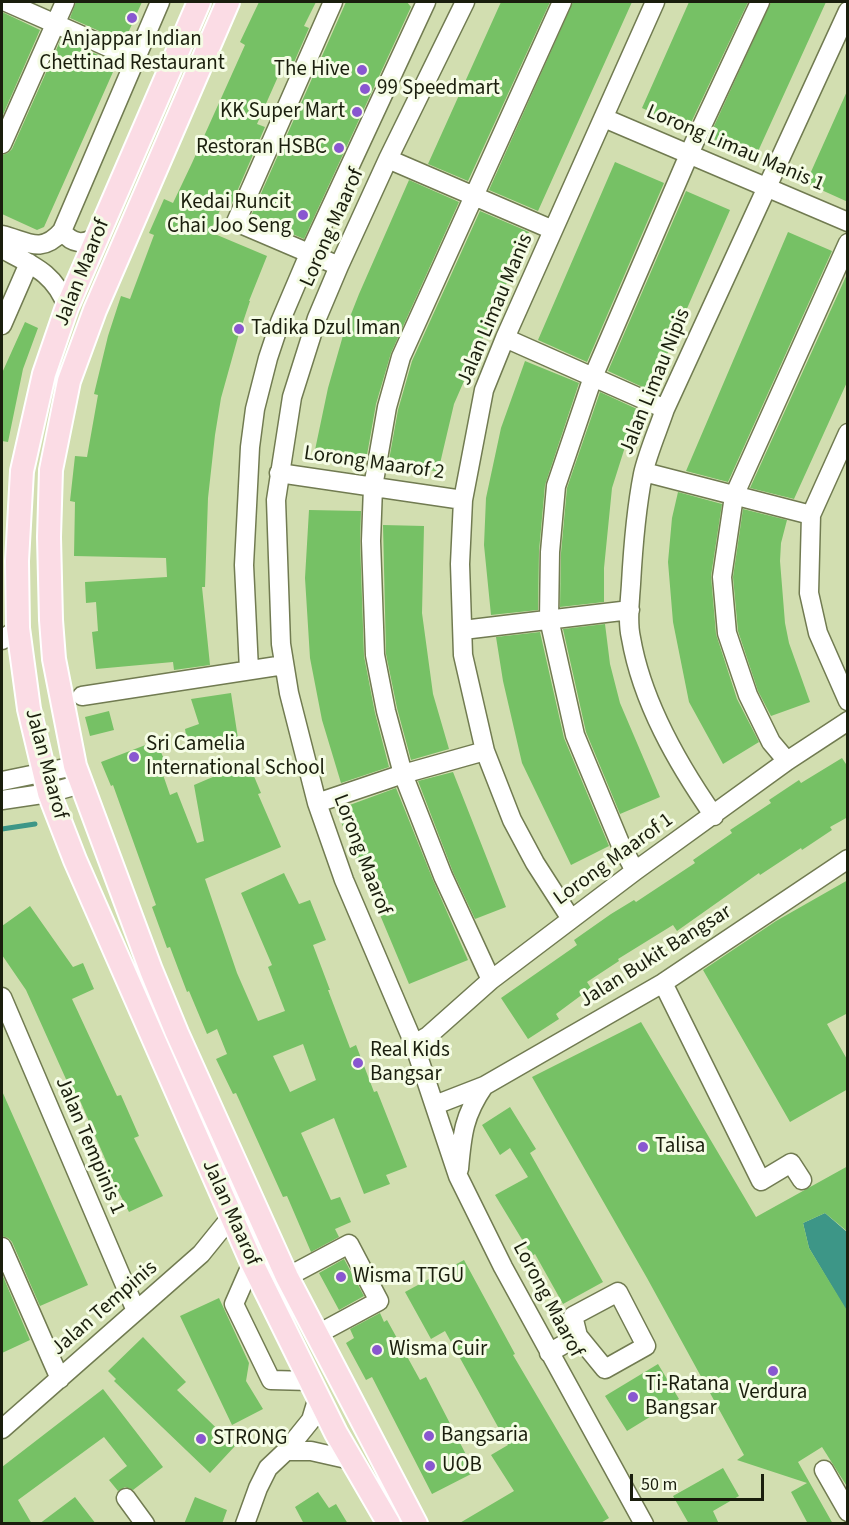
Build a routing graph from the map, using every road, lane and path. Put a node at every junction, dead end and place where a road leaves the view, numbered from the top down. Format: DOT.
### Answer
graph roads {
  1 [pos="6,2"];
  2 [pos="65,2"];
  3 [pos="160,2"];
  4 [pos="199,2"];
  5 [pos="228,2"];
  6 [pos="333,2"];
  7 [pos="426,2"];
  8 [pos="562,2"];
  9 [pos="655,2"];
  10 [pos="760,2"];
  11 [pos="458,4"];
  12 [pos="848,11"];
  13 [pos="56,24"];
  14 [pos="135,59"];
  15 [pos="604,118"];
  16 [pos="2,144"];
  17 [pos="689,154"];
  18 [pos="388,159"];
  19 [pos="767,187"];
  20 [pos="475,196"];
  21 [pos="848,222"];
  22 [pos="553,230"];
  23 [pos="62,231"];
  24 [pos="2,235"];
  25 [pos="98,235"];
  26 [pos="848,243"];
  27 [pos="2,249"];
  28 [pos="309,254"];
  29 [pos="29,263"];
  30 [pos="339,266"];
  31 [pos="67,307"];
  32 [pos="2,326"];
  33 [pos="505,338"];
  34 [pos="593,377"];
  35 [pos="665,409"];
  36 [pos="848,433"];
  37 [pos="250,451"];
  38 [pos="842,458"];
  39 [pos="280,464"];
  40 [pos="644,472"];
  41 [pos="373,487"];
  42 [pos="734,496"];
  43 [pos="463,500"];
  44 [pos="811,515"];
  45 [pos="630,610"];
  46 [pos="549,620"];
  47 [pos="463,630"];
  48 [pos="10,634"];
  49 [pos="284,665"];
  50 [pos="249,670"];
  51 [pos="82,696"];
  52 [pos="848,701"];
  53 [pos="848,721"];
  54 [pos="485,751"];
  55 [pos="787,761"];
  56 [pos="403,774"];
  57 [pos="78,775"];
  58 [pos="2,781"];
  59 [pos="47,783"];
  60 [pos="2,800"];
  61 [pos="317,803"];
  62 [pos="714,816"];
  63 [pos="848,859"];
  64 [pos="634,871"];
  65 [pos="571,919"];
  66 [pos="491,981"];
  67 [pos="663,983"];
  68 [pos="2,997"];
  69 [pos="414,1044"];
  70 [pos="484,1086"];
  71 [pos="435,1105"];
  72 [pos="458,1176"];
  73 [pos="802,1180"];
  74 [pos="231,1217"];
  75 [pos="2,1247"];
  76 [pos="252,1263"];
  77 [pos="287,1277"];
  78 [pos="136,1311"];
  79 [pos="316,1335"];
  80 [pos="578,1336"];
  81 [pos="549,1353"];
  82 [pos="60,1378"];
  83 [pos="314,1389"];
  84 [pos="2,1429"];
  85 [pos="286,1451"];
  86 [pos="351,1460"];
  87 [pos="824,1470"];
  88 [pos="126,1498"];
  89 [pos="848,1512"];
  90 [pos="137,1521"];
  91 [pos="245,1524"];
  92 [pos="389,1524"];
  93 [pos="416,1524"];
  94 [pos="644,1524"];
  1 -- 13 [label="street"];
  2 -- 13 [label="street"];
  3 -- 14 [label="street, Jalan Maarof"];
  4 -- 25 [label="main road, Jalan Maarof"];
  5 -- 57 [label="main road, Jalan Maarof"];
  6 -- 28 [label="street"];
  7 -- 28 [label="street"];
  8 -- 20 [label="street"];
  9 -- 15 [label="street, Jalan Limau Manis"];
  10 -- 17 [label="street"];
  11 -- 18 [label="street, Lorong Maarof"];
  12 -- 19 [label="street, Jalan Limau Nipis"];
  13 -- 14 [label="street"];
  13 -- 16 [label="street"];
  14 -- 23 [label="street, Jalan Maarof"];
  15 -- 17 [label="street, Lorong Limau Manis 1"];
  15 -- 22 [label="street, Jalan Limau Manis"];
  17 -- 19 [label="street, Lorong Limau Manis 1"];
  17 -- 34 [label="street"];
  18 -- 20 [label="street"];
  18 -- 30 [label="street, Lorong Maarof"];
  19 -- 21 [label="street, Lorong Limau Manis 1"];
  19 -- 35 [label="street, Jalan Limau Nipis"];
  20 -- 22 [label="street"];
  20 -- 41 [label="street"];
  22 -- 33 [label="street, Jalan Limau Manis"];
  23 -- 24 [label="street, Jalan Maarof"];
  23 -- 25 [label="street"];
  25 -- 31 [label="main road, Jalan Maarof"];
  26 -- 42 [label="street"];
  27 -- 29 [label="street"];
  28 -- 30 [label="street"];
  28 -- 37 [label="street"];
  29 -- 31 [label="street"];
  29 -- 32 [label="street"];
  30 -- 39 [label="street, Lorong Maarof"];
  31 -- 48 [label="main road, Jalan Maarof"];
  33 -- 34 [label="street"];
  33 -- 43 [label="street, Jalan Limau Manis"];
  34 -- 35 [label="street"];
  34 -- 46 [label="street"];
  35 -- 40 [label="street, Jalan Limau Nipis"];
  36 -- 38 [label="street"];
  37 -- 39 [label="street, Lorong Maarof 2"];
  37 -- 50 [label="street"];
  38 -- 44 [label="street"];
  39 -- 41 [label="street, Lorong Maarof 2"];
  39 -- 49 [label="street, Lorong Maarof"];
  40 -- 42 [label="street"];
  40 -- 45 [label="street, Jalan Limau Nipis"];
  41 -- 43 [label="street, Lorong Maarof 2"];
  41 -- 56 [label="street"];
  42 -- 44 [label="street"];
  42 -- 55 [label="street"];
  43 -- 47 [label="street, Jalan Limau Manis"];
  44 -- 52 [label="street"];
  45 -- 46 [label="street"];
  45 -- 62 [label="street, Jalan Limau Nipis"];
  46 -- 47 [label="street"];
  46 -- 64 [label="street"];
  47 -- 54 [label="street, Jalan Limau Manis"];
  48 -- 59 [label="main road, Jalan Maarof"];
  49 -- 50 [label="street"];
  49 -- 61 [label="street, Lorong Maarof"];
  50 -- 51 [label="street"];
  53 -- 55 [label="street, Lorong Maarof 1"];
  54 -- 56 [label="street"];
  54 -- 65 [label="street, Jalan Limau Manis"];
  55 -- 62 [label="street, Lorong Maarof 1"];
  56 -- 61 [label="street"];
  56 -- 66 [label="street"];
  57 -- 59 [label="street"];
  57 -- 77 [label="main road, Jalan Maarof"];
  58 -- 59 [label="street"];
  59 -- 60 [label="street"];
  59 -- 74 [label="main road, Jalan Maarof"];
  61 -- 69 [label="street, Lorong Maarof"];
  62 -- 64 [label="street, Lorong Maarof 1"];
  63 -- 67 [label="street, Jalan Bukit Bangsar"];
  64 -- 65 [label="street, Lorong Maarof 1"];
  65 -- 66 [label="street, Lorong Maarof 1"];
  66 -- 69 [label="street, Lorong Maarof 1"];
  67 -- 70 [label="street, Jalan Bukit Bangsar"];
  67 -- 73 [label="street"];
  68 -- 78 [label="street, Jalan Tempinis 1"];
  69 -- 71 [label="street, Lorong Maarof"];
  70 -- 71 [label="street, Jalan Bukit Bangsar"];
  70 -- 72 [label="street, Jalan Bukit Bangsar"];
  71 -- 72 [label="street, Lorong Maarof"];
  72 -- 81 [label="street, Lorong Maarof"];
  74 -- 76 [label="main road, Jalan Maarof"];
  74 -- 78 [label="street, Jalan Tempinis"];
  75 -- 82 [label="street"];
  76 -- 83 [label="main road, Jalan Maarof"];
  76 -- 83 [label="street"];
  77 -- 79 [label="main road, Jalan Maarof"];
  77 -- 79 [label="street"];
  78 -- 82 [label="street, Jalan Tempinis"];
  79 -- 93 [label="main road, Jalan Maarof"];
  80 -- 81 [label="street"];
  81 -- 94 [label="street, Lorong Maarof"];
  82 -- 84 [label="street, Jalan Tempinis"];
  83 -- 85 [label="street"];
  83 -- 86 [label="main road, Jalan Maarof"];
  85 -- 86 [label="street"];
  85 -- 91 [label="street"];
  86 -- 92 [label="main road, Jalan Maarof"];
  87 -- 89 [label="street"];
  88 -- 90 [label="street"];
}
